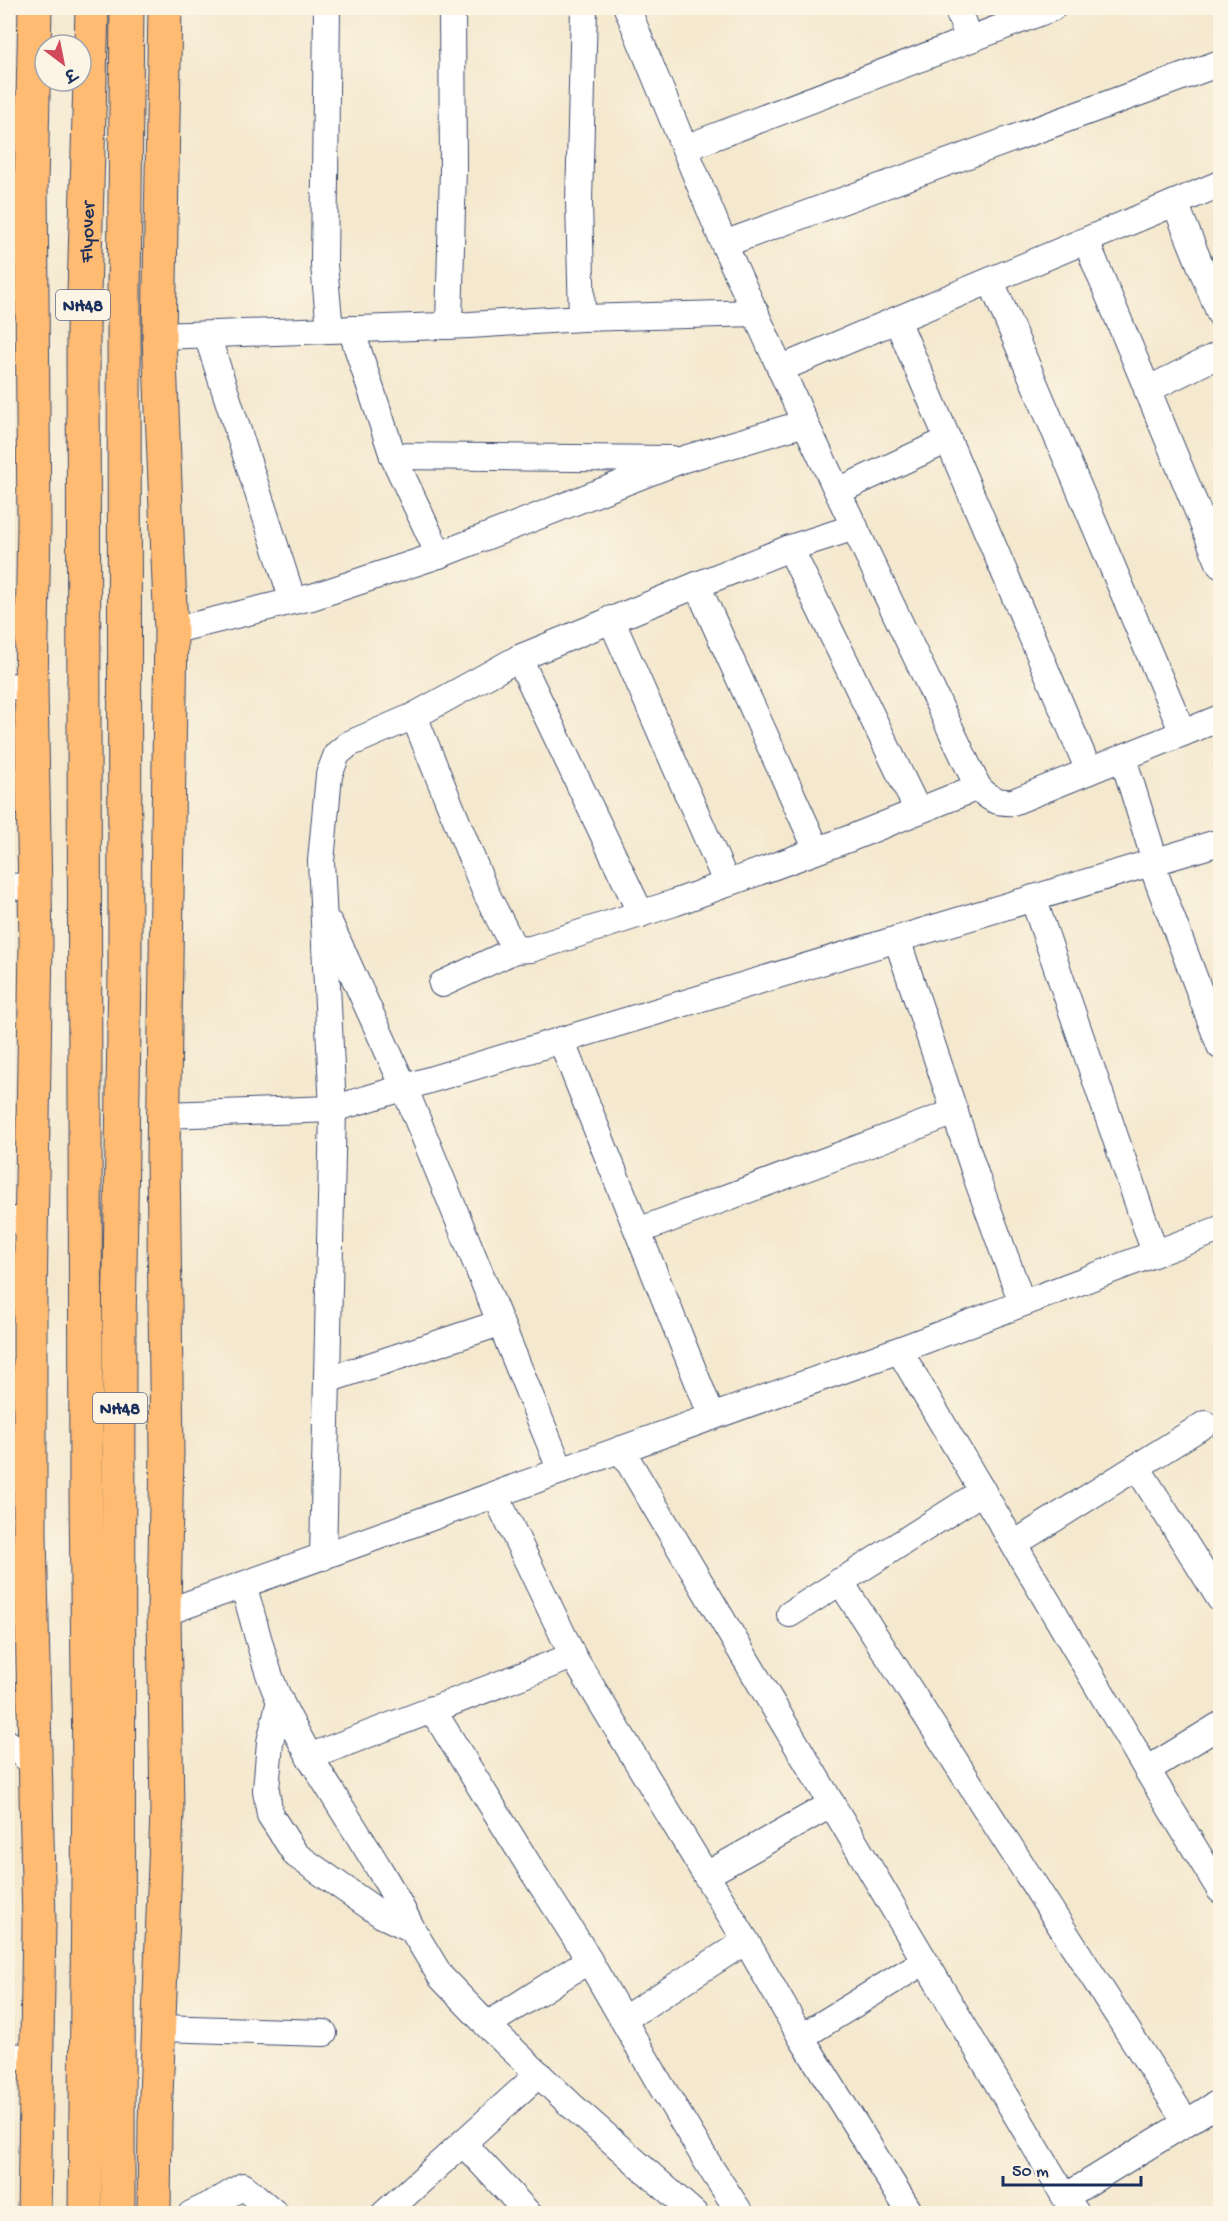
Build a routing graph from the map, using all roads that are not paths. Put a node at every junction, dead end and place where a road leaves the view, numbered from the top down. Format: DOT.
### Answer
graph roads {
  1 [pos="35,8"];
  2 [pos="92,8"];
  3 [pos="127,8"];
  4 [pos="165,8"];
  5 [pos="327,8"];
  6 [pos="452,8"];
  7 [pos="584,8"];
  8 [pos="627,8"];
  9 [pos="957,8"];
  10 [pos="1052,8"];
  11 [pos="969,39"];
  12 [pos="1221,63"];
  13 [pos="685,148"];
  14 [pos="1221,184"];
  15 [pos="1175,203"];
  16 [pos="1086,241"];
  17 [pos="724,244"];
  18 [pos="20,251"];
  19 [pos="991,281"];
  20 [pos="756,313"];
  21 [pos="1221,314"];
  22 [pos="582,318"];
  23 [pos="897,320"];
  24 [pos="449,326"];
  25 [pos="341,330"];
  26 [pos="207,335"];
  27 [pos="159,336"];
  28 [pos="1221,354"];
  29 [pos="782,368"];
  30 [pos="1148,390"];
  31 [pos="805,423"];
  32 [pos="948,440"];
  33 [pos="393,456"];
  34 [pos="684,459"];
  35 [pos="838,491"];
  36 [pos="855,527"];
  37 [pos="790,548"];
  38 [pos="439,555"];
  39 [pos="1221,565"];
  40 [pos="697,585"];
  41 [pos="293,601"];
  42 [pos="611,620"];
  43 [pos="171,631"];
  44 [pos="519,658"];
  45 [pos="19,687"];
  46 [pos="414,716"];
  47 [pos="1221,718"];
  48 [pos="1184,733"];
  49 [pos="1123,758"];
  50 [pos="1089,771"];
  51 [pos="978,787"];
  52 [pos="918,811"];
  53 [pos="1221,842"];
  54 [pos="817,850"];
  55 [pos="1153,862"];
  56 [pos="727,884"];
  57 [pos="21,887"];
  58 [pos="1032,898"];
  59 [pos="324,910"];
  60 [pos="641,914"];
  61 [pos="897,939"];
  62 [pos="515,950"];
  63 [pos="442,984"];
  64 [pos="561,1040"];
  65 [pos="1221,1046"];
  66 [pos="404,1088"];
  67 [pos="333,1108"];
  68 [pos="954,1112"];
  69 [pos="165,1115"];
  70 [pos="20,1220"];
  71 [pos="1221,1229"];
  72 [pos="638,1231"];
  73 [pos="1155,1253"];
  74 [pos="1022,1303"];
  75 [pos="500,1323"];
  76 [pos="899,1350"];
  77 [pos="327,1380"];
  78 [pos="712,1417"];
  79 [pos="1205,1424"];
  80 [pos="621,1449"];
  81 [pos="1137,1467"];
  82 [pos="561,1471"];
  83 [pos="983,1491"];
  84 [pos="495,1494"];
  85 [pos="1014,1544"];
  86 [pos="323,1557"];
  87 [pos="840,1581"];
  88 [pos="243,1585"];
  89 [pos="1221,1599"];
  90 [pos="164,1613"];
  91 [pos="790,1614"];
  92 [pos="573,1656"];
  93 [pos="280,1700"];
  94 [pos="432,1709"];
  95 [pos="1221,1725"];
  96 [pos="8,1743"];
  97 [pos="309,1757"];
  98 [pos="35,1765"];
  99 [pos="1147,1770"];
  100 [pos="832,1804"];
  101 [pos="706,1875"];
  102 [pos="1221,1890"];
  103 [pos="411,1929"];
  104 [pos="746,1941"];
  105 [pos="589,1960"];
  106 [pos="925,1961"];
  107 [pos="624,2019"];
  108 [pos="487,2025"];
  109 [pos="160,2028"];
  110 [pos="324,2033"];
  111 [pos="801,2037"];
  112 [pos="22,2057"];
  113 [pos="539,2074"];
  114 [pos="1221,2102"];
  115 [pos="1186,2122"];
  116 [pos="463,2143"];
  117 [pos="1071,2205"];
  118 [pos="34,2214"];
  119 [pos="85,2214"];
  120 [pos="118,2214"];
  121 [pos="154,2214"];
  122 [pos="191,2214"];
  123 [pos="276,2214"];
  124 [pos="384,2214"];
  125 [pos="529,2214"];
  126 [pos="695,2214"];
  127 [pos="741,2214"];
  128 [pos="911,2214"];
  1 -- 18 [label="main road"];
  2 -- 119 [label="main road, Flyover / NH48"];
  3 -- 120 [label="main road, Flyover / NH48"];
  4 -- 27 [label="main road"];
  5 -- 25 [label="street"];
  6 -- 24 [label="street"];
  7 -- 22 [label="street"];
  8 -- 13 [label="street"];
  9 -- 11 [label="street"];
  10 -- 11 [label="street"];
  11 -- 13 [label="street"];
  12 -- 17 [label="street"];
  13 -- 17 [label="street"];
  14 -- 15 [label="street"];
  15 -- 16 [label="street"];
  15 -- 21 [label="street"];
  16 -- 19 [label="street"];
  16 -- 30 [label="street"];
  17 -- 20 [label="street"];
  18 -- 45 [label="main road"];
  19 -- 23 [label="street"];
  19 -- 48 [label="street"];
  20 -- 22 [label="street"];
  20 -- 29 [label="street"];
  22 -- 24 [label="street"];
  23 -- 29 [label="street"];
  23 -- 32 [label="street"];
  24 -- 25 [label="street"];
  25 -- 26 [label="street"];
  25 -- 33 [label="street"];
  26 -- 27 [label="street"];
  26 -- 41 [label="street"];
  27 -- 43 [label="main road"];
  28 -- 30 [label="street"];
  29 -- 31 [label="street"];
  30 -- 39 [label="street"];
  31 -- 34 [label="street"];
  31 -- 35 [label="street"];
  32 -- 35 [label="street"];
  32 -- 50 [label="street"];
  33 -- 34 [label="street"];
  33 -- 38 [label="street"];
  34 -- 38 [label="street"];
  35 -- 36 [label="street"];
  36 -- 37 [label="street"];
  36 -- 51 [label="street"];
  37 -- 40 [label="street"];
  37 -- 52 [label="street"];
  38 -- 41 [label="street"];
  40 -- 42 [label="street"];
  40 -- 54 [label="street"];
  41 -- 43 [label="street"];
  42 -- 44 [label="street"];
  42 -- 56 [label="street"];
  43 -- 69 [label="main road"];
  44 -- 46 [label="street"];
  44 -- 60 [label="street"];
  45 -- 57 [label="main road"];
  46 -- 59 [label="street"];
  46 -- 62 [label="street"];
  47 -- 48 [label="street"];
  48 -- 49 [label="street"];
  49 -- 50 [label="street"];
  49 -- 55 [label="street"];
  50 -- 51 [label="street"];
  51 -- 52 [label="street"];
  52 -- 54 [label="street"];
  53 -- 55 [label="street"];
  54 -- 56 [label="street"];
  55 -- 58 [label="street"];
  55 -- 65 [label="street"];
  56 -- 60 [label="street"];
  57 -- 70 [label="main road"];
  58 -- 61 [label="street"];
  58 -- 73 [label="street"];
  59 -- 66 [label="street"];
  59 -- 67 [label="street"];
  60 -- 62 [label="street"];
  61 -- 64 [label="street"];
  61 -- 68 [label="street"];
  62 -- 63 [label="street"];
  64 -- 66 [label="street"];
  64 -- 72 [label="street"];
  66 -- 67 [label="street"];
  66 -- 75 [label="street"];
  67 -- 69 [label="street"];
  67 -- 77 [label="street"];
  68 -- 72 [label="street"];
  68 -- 74 [label="street"];
  69 -- 90 [label="main road"];
  70 -- 98 [label="main road"];
  71 -- 73 [label="street"];
  72 -- 78 [label="street"];
  73 -- 74 [label="street"];
  74 -- 76 [label="street"];
  75 -- 77 [label="street"];
  75 -- 82 [label="street"];
  76 -- 78 [label="street"];
  76 -- 83 [label="street"];
  77 -- 86 [label="street"];
  78 -- 80 [label="street"];
  79 -- 81 [label="street"];
  80 -- 82 [label="street"];
  80 -- 100 [label="street"];
  81 -- 85 [label="street"];
  81 -- 89 [label="street"];
  82 -- 84 [label="street"];
  83 -- 85 [label="street"];
  83 -- 87 [label="street"];
  84 -- 86 [label="street"];
  84 -- 92 [label="street"];
  85 -- 99 [label="street"];
  86 -- 88 [label="street"];
  87 -- 91 [label="street"];
  87 -- 115 [label="street"];
  88 -- 90 [label="street"];
  88 -- 93 [label="street"];
  90 -- 109 [label="main road"];
  92 -- 94 [label="street"];
  92 -- 101 [label="street"];
  93 -- 97 [label="street"];
  93 -- 103 [label="street"];
  94 -- 97 [label="street"];
  94 -- 105 [label="street"];
  95 -- 99 [label="street"];
  96 -- 98 [label="street"];
  97 -- 103 [label="street"];
  98 -- 112 [label="main road"];
  99 -- 102 [label="street"];
  100 -- 101 [label="street"];
  100 -- 106 [label="street"];
  101 -- 104 [label="street"];
  103 -- 108 [label="street"];
  104 -- 107 [label="street"];
  104 -- 111 [label="street"];
  105 -- 107 [label="street"];
  105 -- 108 [label="street"];
  106 -- 111 [label="street"];
  106 -- 117 [label="street"];
  107 -- 127 [label="street"];
  108 -- 113 [label="street"];
  109 -- 110 [label="street"];
  109 -- 121 [label="main road"];
  111 -- 128 [label="street"];
  112 -- 118 [label="main road"];
  113 -- 116 [label="street"];
  113 -- 126 [label="street"];
  114 -- 115 [label="street"];
  115 -- 117 [label="street"];
  116 -- 124 [label="street"];
  116 -- 125 [label="street"];
  122 -- 123 [label="street"];
}
